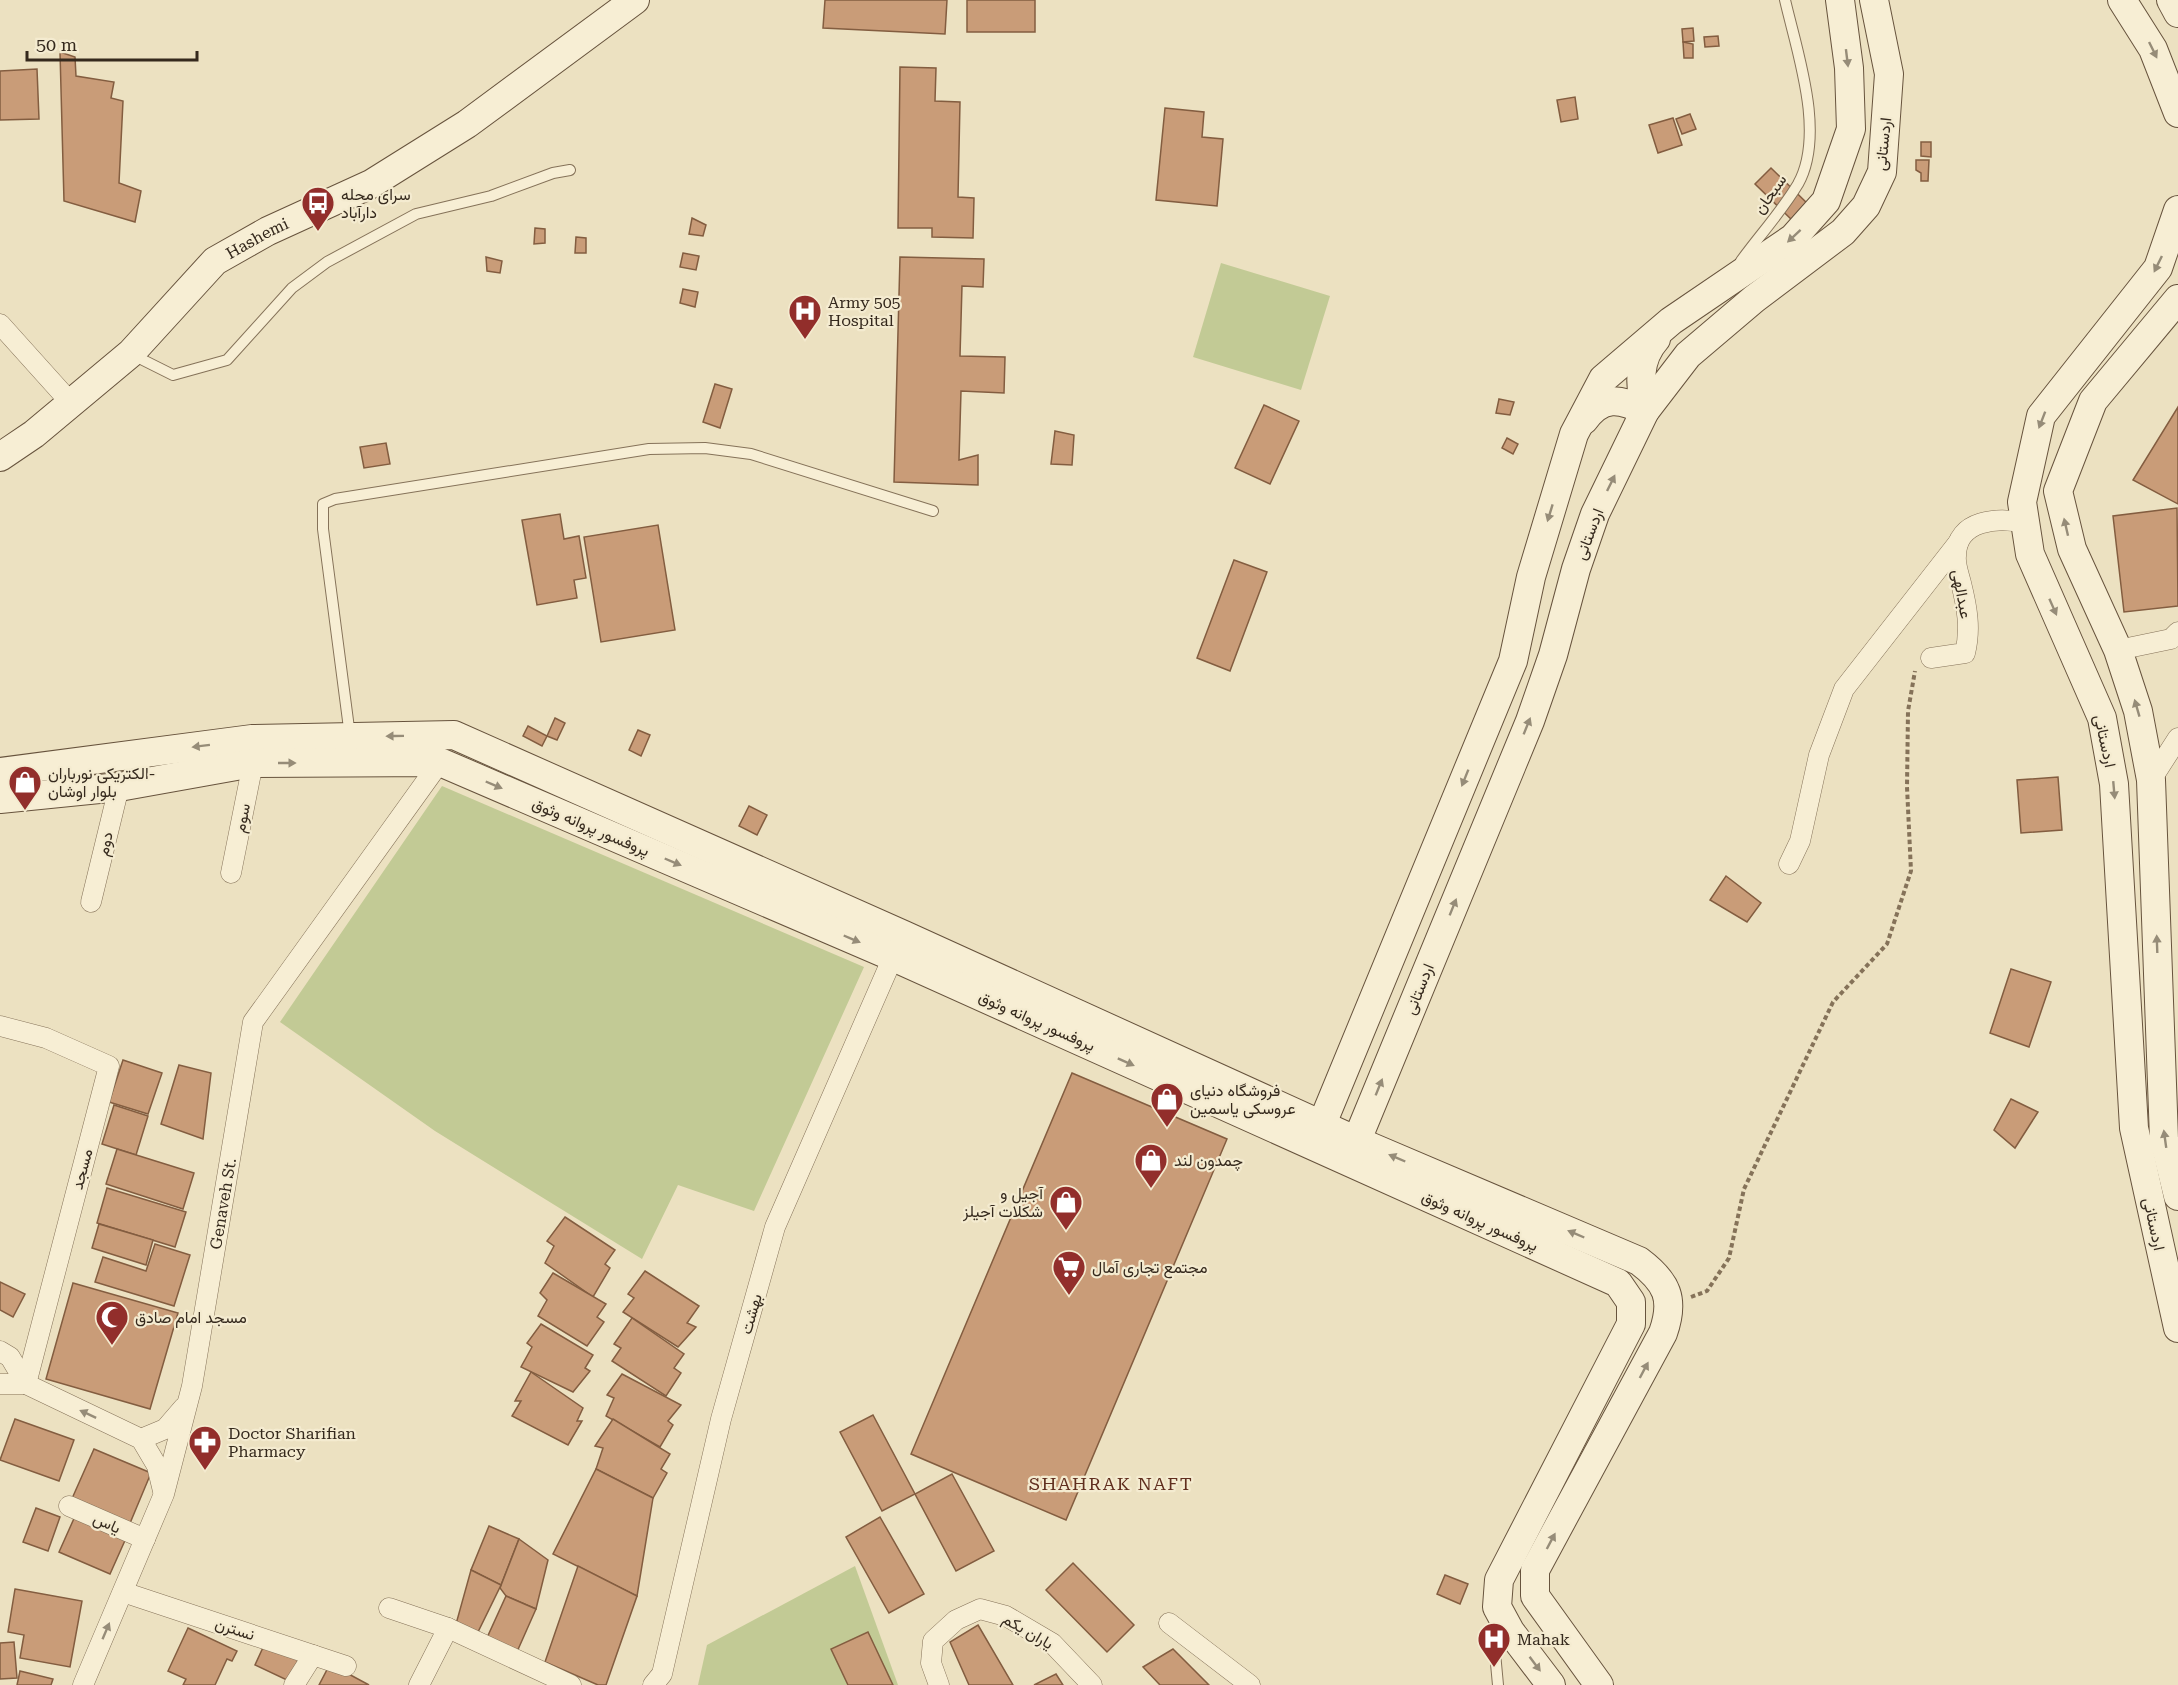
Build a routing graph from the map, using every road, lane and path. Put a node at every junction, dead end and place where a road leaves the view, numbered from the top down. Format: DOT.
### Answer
graph roads {
  1 [pos="634,0"];
  2 [pos="1785,0"];
  3 [pos="1840,0"];
  4 [pos="1874,0"];
  5 [pos="2122,0"];
  6 [pos="2171,0"];
  7 [pos="2178,13"];
  8 [pos="2178,113"];
  9 [pos="570,170"];
  10 [pos="2178,210"];
  11 [pos="1722,287"];
  12 [pos="2178,299"];
  13 [pos="1671,321"];
  14 [pos="0,324"];
  15 [pos="130,353"];
  16 [pos="71,403"];
  17 [pos="1645,411"];
  18 [pos="1574,434"];
  19 [pos="0,457"];
  20 [pos="933,511"];
  21 [pos="2025,523"];
  22 [pos="1958,543"];
  23 [pos="2178,632"];
  24 [pos="2118,650"];
  25 [pos="1932,658"];
  26 [pos="2178,738"];
  27 [pos="464,739"];
  28 [pos="352,750"];
  29 [pos="252,751"];
  30 [pos="117,757"];
  31 [pos="440,762"];
  32 [pos="0,772"];
  33 [pos="2151,780"];
  34 [pos="119,787"];
  35 [pos="0,799"];
  36 [pos="1789,864"];
  37 [pos="231,873"];
  38 [pos="91,902"];
  39 [pos="899,946"];
  40 [pos="0,1026"];
  41 [pos="1317,1136"];
  42 [pos="1352,1151"];
  43 [pos="2178,1196"];
  44 [pos="2167,1239"];
  45 [pos="1669,1305"];
  46 [pos="2178,1328"];
  47 [pos="0,1351"];
  48 [pos="0,1384"];
  49 [pos="26,1384"];
  50 [pos="187,1403"];
  51 [pos="141,1439"];
  52 [pos="164,1494"];
  53 [pos="69,1506"];
  54 [pos="145,1539"];
  55 [pos="123,1592"];
  56 [pos="1535,1596"];
  57 [pos="390,1608"];
  58 [pos="1498,1610"];
  59 [pos="1169,1623"];
  60 [pos="448,1628"];
  61 [pos="313,1655"];
  62 [pos="346,1666"];
  63 [pos="83,1685"];
  64 [pos="294,1685"];
  65 [pos="419,1685"];
  66 [pos="571,1685"];
  67 [pos="653,1685"];
  68 [pos="939,1685"];
  69 [pos="1092,1685"];
  70 [pos="1250,1685"];
  71 [pos="1498,1685"];
  72 [pos="1551,1685"];
  73 [pos="1599,1685"];
  1 -- 15 [label="main road, Hashemi"];
  2 -- 11 [label="lane, سبحان"];
  3 -- 11 [label="main road, اردستانی, one-way"];
  4 -- 17 [label="main road, اردستانی"];
  5 -- 8 [label="main road, one-way"];
  6 -- 7 [label="main road"];
  9 -- 15 [label="lane"];
  10 -- 21 [label="main road, اردستانی, one-way"];
  11 -- 13 [label="main road, اردستانی"];
  24 -- 12 [label="main road, اردستانی, one-way"];
  13 -- 17 [label="main road"];
  13 -- 18 [label="main road, اردستانی"];
  14 -- 16 [label="street"];
  15 -- 16 [label="main road, Hashemi"];
  16 -- 19 [label="main road, Hashemi"];
  17 -- 18 [label="main road"];
  42 -- 17 [label="main road, اردستانی, one-way"];
  18 -- 41 [label="main road, اردستانی, one-way"];
  20 -- 28 [label="lane"];
  21 -- 22 [label="street"];
  21 -- 44 [label="main road, اردستانی, one-way"];
  22 -- 25 [label="street, عبدالهی"];
  22 -- 36 [label="street"];
  23 -- 24 [label="street"];
  33 -- 24 [label="main road, اردستانی, one-way"];
  25 -- 45 [label="path"];
  26 -- 33 [label="street"];
  27 -- 28 [label="main road, پروفسور پروانه وثوق, one-way"];
  27 -- 31 [label="main road"];
  27 -- 39 [label="main road, پروفسور پروانه وثوق"];
  28 -- 29 [label="main road, پروفسور پروانه وثوق"];
  28 -- 31 [label="main road, پروفسور پروانه وثوق"];
  29 -- 30 [label="main road, پروفسور پروانه وثوق, one-way"];
  29 -- 34 [label="main road, پروفسور پروانه وثوق"];
  29 -- 37 [label="street, سوم"];
  30 -- 32 [label="main road, پروفسور پروانه وثوق"];
  30 -- 34 [label="main road"];
  31 -- 39 [label="main road, پروفسور پروانه وثوق, one-way"];
  31 -- 50 [label="street, Genaveh St."];
  43 -- 33 [label="main road, اردستانی, one-way"];
  34 -- 35 [label="main road, پروفسور پروانه وثوق"];
  34 -- 38 [label="street, دوم"];
  39 -- 41 [label="main road, پروفسور پروانه وثوق"];
  39 -- 67 [label="street, بهشت"];
  40 -- 49 [label="street, مسجد"];
  41 -- 42 [label="main road, پروفسور پروانه وثوق"];
  45 -- 42 [label="main road, پروفسور پروانه وثوق, one-way"];
  42 -- 58 [label="main road, پروفسور پروانه وثوق"];
  44 -- 46 [label="main road, اردستانی"];
  56 -- 45 [label="main road, one-way"];
  47 -- 49 [label="street"];
  48 -- 49 [label="street"];
  51 -- 49 [label="street, one-way"];
  50 -- 51 [label="street"];
  50 -- 52 [label="street, Genaveh St."];
  51 -- 52 [label="street"];
  52 -- 54 [label="street, Genaveh St."];
  53 -- 54 [label="street, یاس"];
  54 -- 55 [label="street, Genaveh St."];
  55 -- 61 [label="street, نسترن"];
  63 -- 55 [label="street, Genaveh St., one-way"];
  56 -- 58 [label="main road"];
  56 -- 73 [label="main road"];
  57 -- 60 [label="street"];
  58 -- 71 [label="lane"];
  58 -- 72 [label="main road, one-way"];
  59 -- 70 [label="street"];
  60 -- 65 [label="street"];
  60 -- 66 [label="street"];
  61 -- 62 [label="street, نسترن"];
  61 -- 64 [label="street"];
  68 -- 69 [label="street, یاران یکم"];
}
